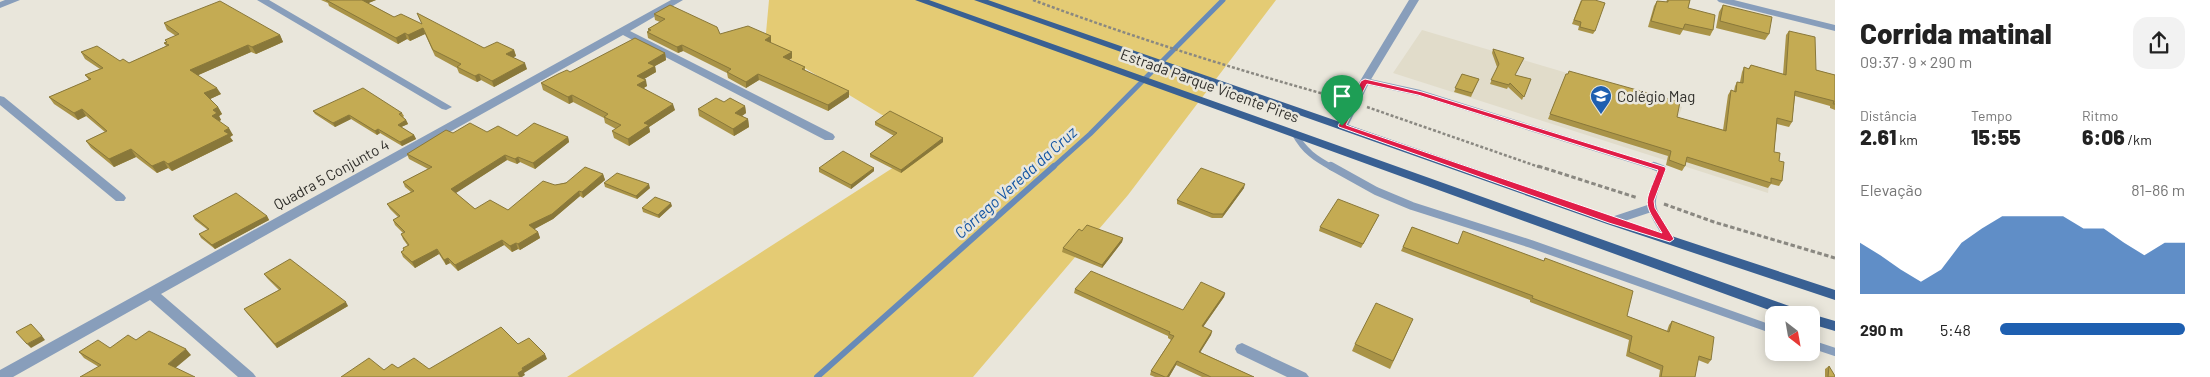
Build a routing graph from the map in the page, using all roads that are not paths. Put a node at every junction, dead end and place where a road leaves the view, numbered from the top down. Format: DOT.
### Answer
graph roads {
  1 [pos="15,0"];
  2 [pos="262,0"];
  3 [pos="678,0"];
  4 [pos="920,0"];
  5 [pos="979,0"];
  6 [pos="1414,0"];
  7 [pos="1722,0"];
  8 [pos="0,5"];
  9 [pos="1835,28"];
  10 [pos="623,31"];
  11 [pos="1365,81"];
  12 [pos="0,99"];
  13 [pos="446,107"];
  14 [pos="1342,126"];
  15 [pos="1296,134"];
  16 [pos="829,137"];
  17 [pos="120,198"];
  18 [pos="1650,204"];
  19 [pos="1612,221"];
  20 [pos="1670,239"];
  21 [pos="150,293"];
  22 [pos="1835,295"];
  23 [pos="1773,306"];
  24 [pos="1820,322"];
  25 [pos="1835,326"];
  26 [pos="1765,327"];
  27 [pos="1820,347"];
  28 [pos="1242,349"];
  29 [pos="1835,352"];
  30 [pos="0,377"];
  31 [pos="248,377"];
  32 [pos="1301,377"];
  1 -- 8 [label="street"];
  2 -- 13 [label="street"];
  3 -- 10 [label="street, Quadra 5 Conjunto 4"];
  4 -- 15 [label="main road, Estrada Parque Vicente Pires"];
  5 -- 14 [label="main road, Estrada Parque Vicente Pires"];
  6 -- 11 [label="street"];
  7 -- 9 [label="street"];
  10 -- 16 [label="street"];
  10 -- 21 [label="street, Quadra 5 Conjunto 4"];
  11 -- 14 [label="street"];
  11 -- 18 [label="lane"];
  12 -- 17 [label="street"];
  14 -- 19 [label="main road, Estrada Parque Vicente Pires"];
  15 -- 23 [label="main road, Estrada Parque Vicente Pires"];
  15 -- 26 [label="lane"];
  18 -- 19 [label="lane"];
  18 -- 20 [label="lane"];
  19 -- 20 [label="main road, Estrada Parque Vicente Pires"];
  20 -- 22 [label="main road, Estrada Parque Vicente Pires"];
  21 -- 30 [label="street, Quadra 5 Conjunto 4"];
  21 -- 31 [label="street"];
  24 -- 25 [label="main road"];
  27 -- 29 [label="lane"];
  28 -- 32 [label="street"];
}
